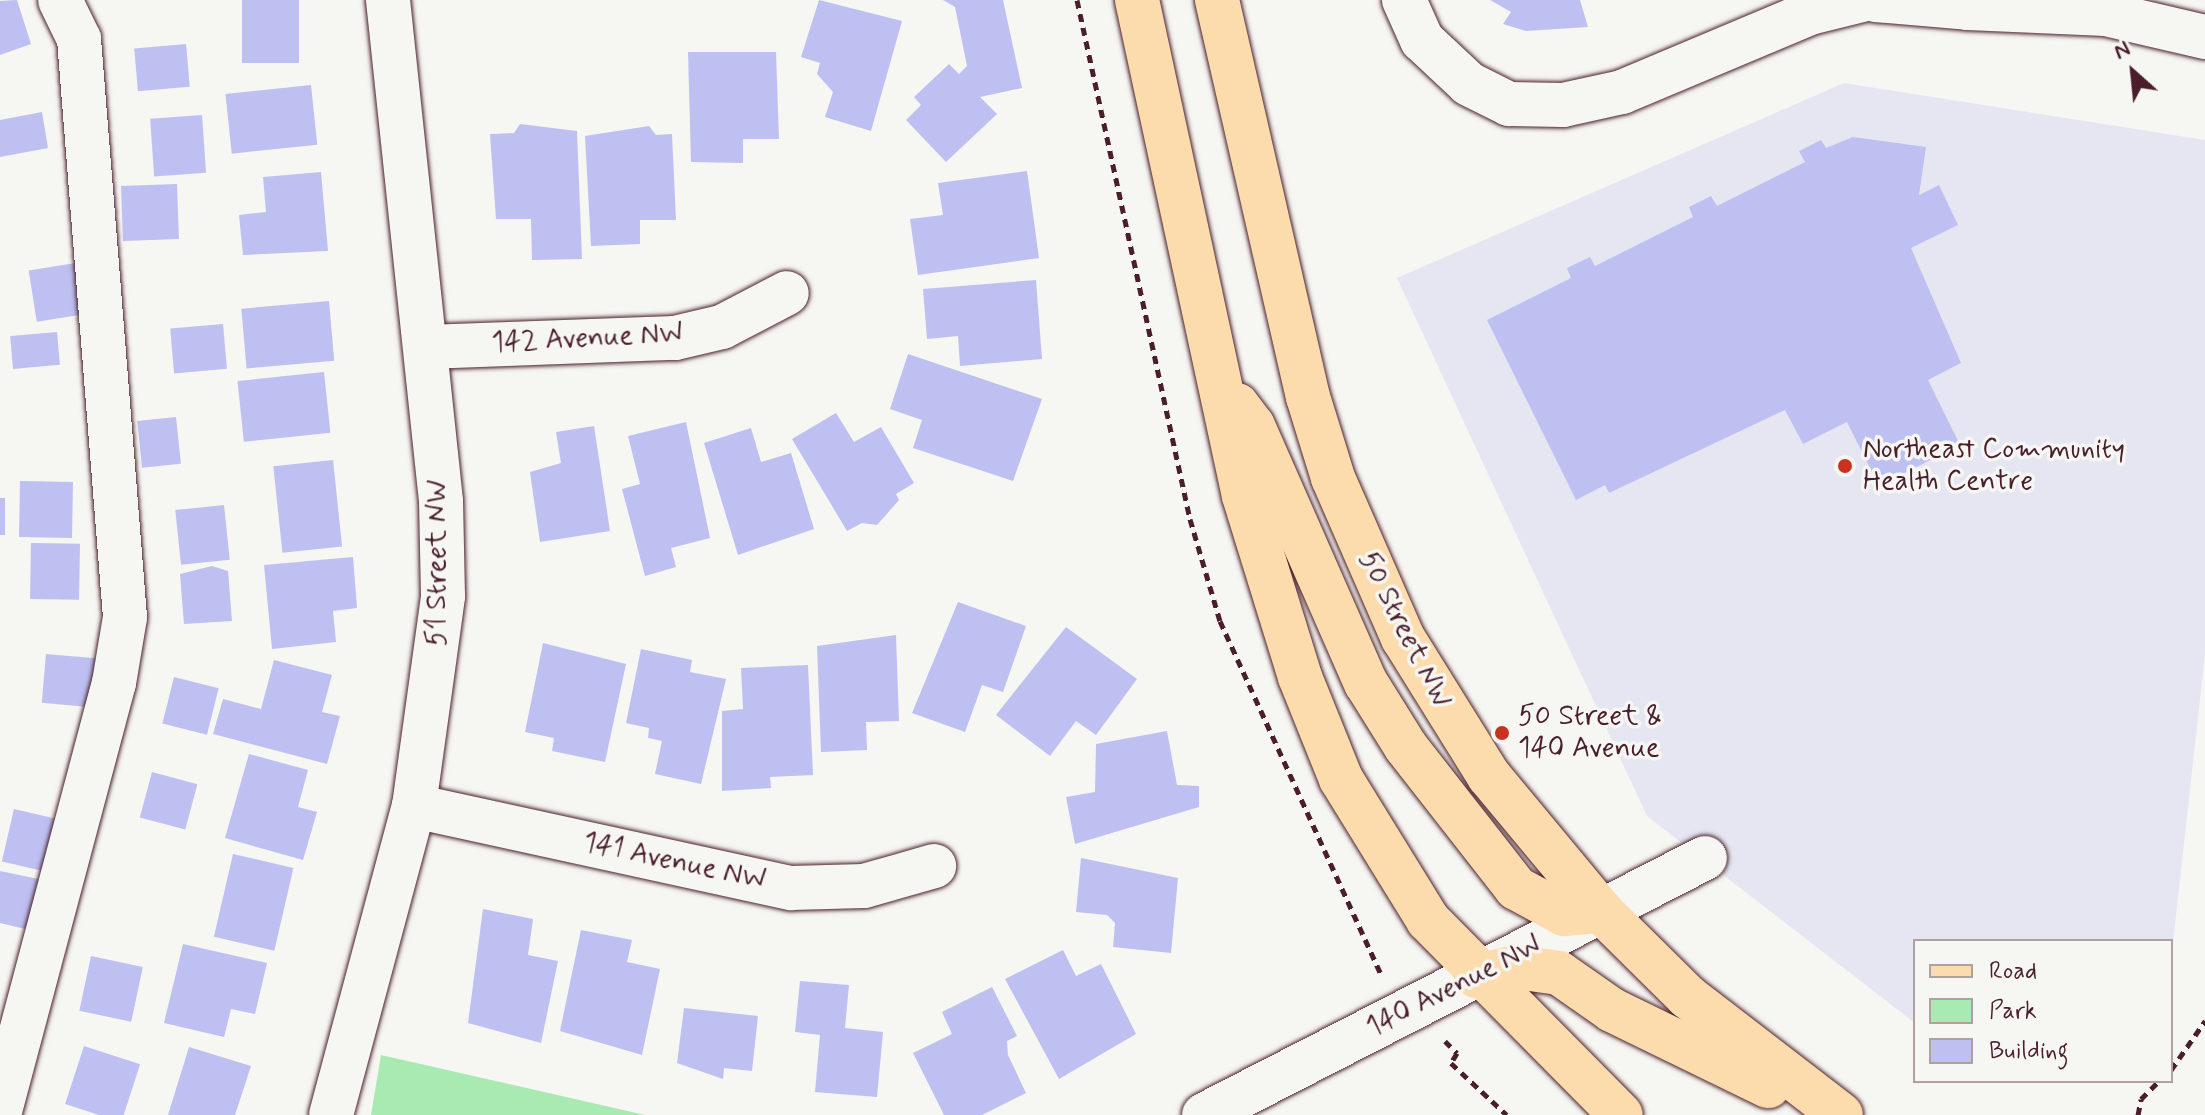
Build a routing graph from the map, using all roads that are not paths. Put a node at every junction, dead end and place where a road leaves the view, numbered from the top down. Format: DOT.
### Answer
graph roads {
  1 [pos="60,0"];
  2 [pos="388,0"];
  3 [pos="1137,0"];
  4 [pos="1217,0"];
  5 [pos="1404,0"];
  6 [pos="1862,0"];
  7 [pos="1875,0"];
  8 [pos="1969,4"];
  9 [pos="2107,7"];
  10 [pos="2205,37"];
  11 [pos="787,293"];
  12 [pos="426,347"];
  13 [pos="1214,374"];
  14 [pos="414,806"];
  15 [pos="1705,858"];
  16 [pos="934,866"];
  17 [pos="1601,911"];
  18 [pos="1476,976"];
  19 [pos="0,1111"];
  20 [pos="331,1115"];
  21 [pos="1204,1115"];
  22 [pos="1621,1115"];
  23 [pos="1828,1115"];
  24 [pos="1841,1115"];
  1 -- 19 [label="street"];
  2 -- 12 [label="street, 51 Street NW"];
  3 -- 13 [label="main road"];
  4 -- 17 [label="main road, 50 Street NW"];
  5 -- 6 [label="street"];
  7 -- 8 [label="street"];
  8 -- 9 [label="street"];
  9 -- 10 [label="street"];
  11 -- 12 [label="street, 142 Avenue NW"];
  12 -- 14 [label="street, 51 Street NW"];
  13 -- 17 [label="main road"];
  13 -- 18 [label="main road"];
  14 -- 16 [label="street, 141 Avenue NW"];
  14 -- 20 [label="street, 51 Street NW"];
  15 -- 17 [label="street, 140 Avenue NW"];
  17 -- 18 [label="street, 140 Avenue NW"];
  17 -- 24 [label="main road, 50 Street NW"];
  18 -- 21 [label="street, 140 Avenue NW"];
  18 -- 22 [label="main road"];
  18 -- 23 [label="main road"];
}
